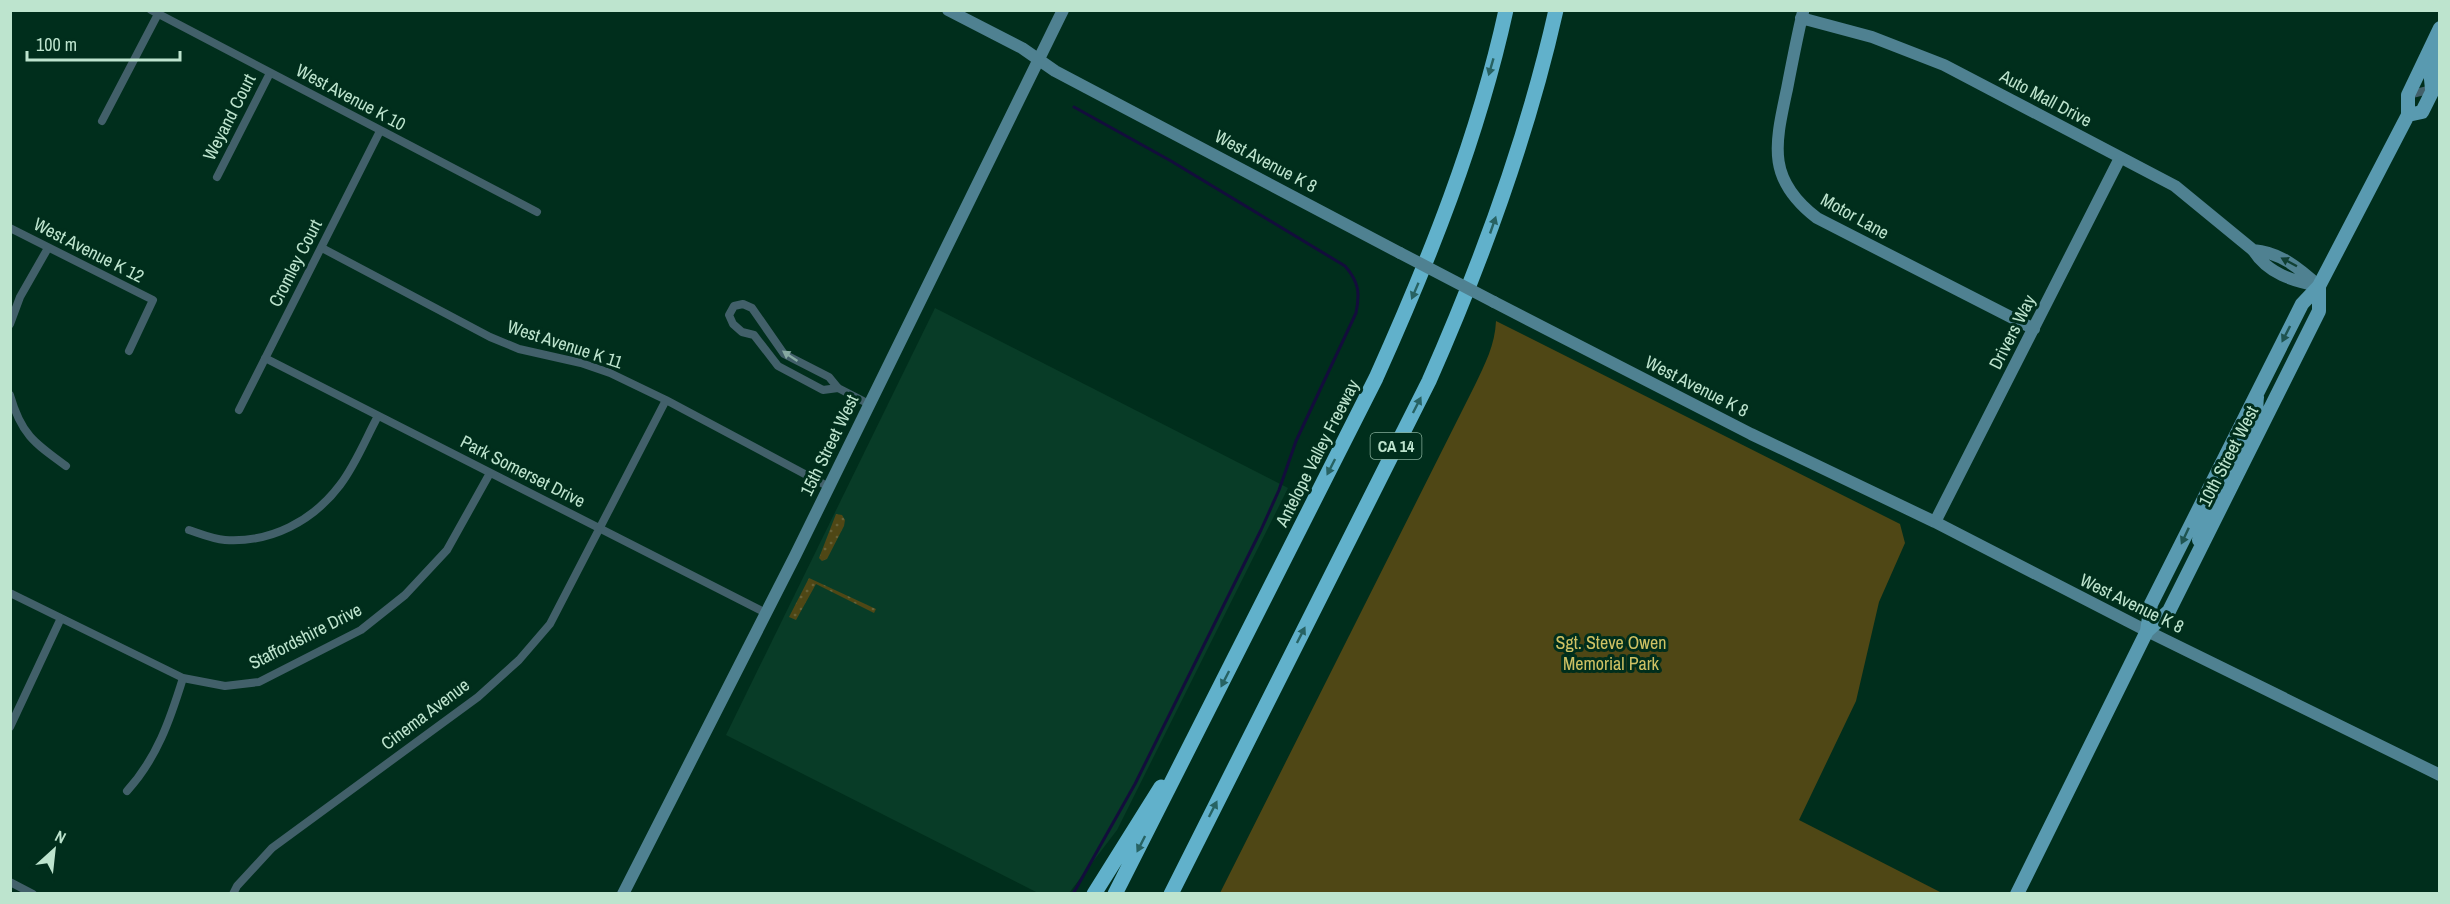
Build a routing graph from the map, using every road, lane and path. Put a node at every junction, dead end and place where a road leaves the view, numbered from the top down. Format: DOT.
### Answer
graph roads {
  1 [pos="948,10"];
  2 [pos="1063,10"];
  3 [pos="1506,10"];
  4 [pos="1556,10"];
  5 [pos="154,12"];
  6 [pos="1802,14"];
  7 [pos="2439,28"];
  8 [pos="2439,50"];
  9 [pos="1040,60"];
  10 [pos="270,73"];
  11 [pos="2439,76"];
  12 [pos="2436,91"];
  13 [pos="2408,95"];
  14 [pos="2408,115"];
  15 [pos="102,121"];
  16 [pos="380,131"];
  17 [pos="2120,158"];
  18 [pos="217,177"];
  19 [pos="537,212"];
  20 [pos="10,228"];
  21 [pos="48,248"];
  22 [pos="322,248"];
  23 [pos="2319,286"];
  24 [pos="10,324"];
  25 [pos="765,324"];
  26 [pos="2034,329"];
  27 [pos="754,335"];
  28 [pos="129,351"];
  29 [pos="265,358"];
  30 [pos="838,388"];
  31 [pos="2258,389"];
  32 [pos="10,395"];
  33 [pos="666,400"];
  34 [pos="869,404"];
  35 [pos="239,410"];
  36 [pos="378,416"];
  37 [pos="66,466"];
  38 [pos="490,473"];
  39 [pos="2213,477"];
  40 [pos="829,487"];
  41 [pos="2232,487"];
  42 [pos="1935,522"];
  43 [pos="601,529"];
  44 [pos="189,530"];
  45 [pos="2190,572"];
  46 [pos="10,593"];
  47 [pos="766,613"];
  48 [pos="61,618"];
  49 [pos="2147,631"];
  50 [pos="183,678"];
  51 [pos="10,727"];
  52 [pos="1187,755"];
  53 [pos="2439,775"];
  54 [pos="127,791"];
  55 [pos="10,882"];
  56 [pos="33,894"];
  57 [pos="233,894"];
  58 [pos="623,894"];
  59 [pos="1095,894"];
  60 [pos="1115,894"];
  61 [pos="1171,894"];
  62 [pos="2017,894"];
  1 -- 9 [label="street, West Avenue K 8"];
  2 -- 9 [label="street, 15th Street West"];
  3 -- 52 [label="highway, Antelope Valley Freeway / CA 14, one-way"];
  61 -- 4 [label="highway, CA 14, one-way"];
  5 -- 10 [label="street, West Avenue K 10"];
  5 -- 15 [label="street"];
  6 -- 17 [label="street, Auto Mall Drive"];
  6 -- 26 [label="street, Motor Lane"];
  7 -- 13 [label="main road, 10th Street West"];
  8 -- 12 [label="main road"];
  9 -- 34 [label="street, 15th Street West"];
  9 -- 42 [label="street, West Avenue K 8, bridge"];
  10 -- 16 [label="street, West Avenue K 10"];
  10 -- 18 [label="street, Weyand Court"];
  11 -- 12 [label="main road, 10th Street West"];
  12 -- 13 [label="street"];
  12 -- 14 [label="main road, 10th Street West"];
  13 -- 14 [label="main road, 10th Street West"];
  14 -- 23 [label="main road, 10th Street West"];
  16 -- 19 [label="street, West Avenue K 10"];
  16 -- 22 [label="street, Cromley Court"];
  17 -- 23 [label="street, Auto Mall Drive"];
  17 -- 26 [label="street, Drivers Way"];
  20 -- 21 [label="street, West Avenue K 12"];
  21 -- 24 [label="street"];
  21 -- 28 [label="street, West Avenue K 12"];
  22 -- 29 [label="street, Cromley Court"];
  22 -- 33 [label="street, West Avenue K 11"];
  23 -- 31 [label="main road, 10th Street West, one-way"];
  23 -- 41 [label="main road, 10th Street West"];
  25 -- 27 [label="street"];
  25 -- 27 [label="street"];
  30 -- 25 [label="street, one-way"];
  26 -- 42 [label="street, Drivers Way"];
  27 -- 30 [label="street"];
  29 -- 35 [label="street, Cromley Court"];
  29 -- 36 [label="street, Park Somerset Drive"];
  30 -- 34 [label="street"];
  31 -- 39 [label="main road, 10th Street West"];
  31 -- 41 [label="main road"];
  32 -- 37 [label="street"];
  33 -- 40 [label="street, West Avenue K 11"];
  33 -- 43 [label="street, Cinema Avenue"];
  34 -- 40 [label="street, 15th Street West"];
  36 -- 38 [label="street, Park Somerset Drive"];
  36 -- 44 [label="street"];
  38 -- 43 [label="street, Park Somerset Drive"];
  38 -- 50 [label="street, Staffordshire Drive"];
  39 -- 45 [label="main road"];
  39 -- 49 [label="main road, 10th Street West, one-way"];
  40 -- 47 [label="street, 15th Street West"];
  41 -- 45 [label="main road, 10th Street West"];
  42 -- 49 [label="street, West Avenue K 8"];
  43 -- 47 [label="street, Park Somerset Drive"];
  43 -- 57 [label="street, Cinema Avenue"];
  45 -- 49 [label="main road, 10th Street West"];
  46 -- 48 [label="street, Staffordshire Drive"];
  47 -- 58 [label="street, 15th Street West"];
  48 -- 50 [label="street, Staffordshire Drive"];
  48 -- 51 [label="street"];
  49 -- 53 [label="street, West Avenue K 8"];
  49 -- 62 [label="main road, 10th Street West"];
  50 -- 54 [label="street"];
  52 -- 59 [label="highway"];
  52 -- 60 [label="highway, Antelope Valley Freeway / CA 14, one-way"];
  55 -- 56 [label="street"];
}
